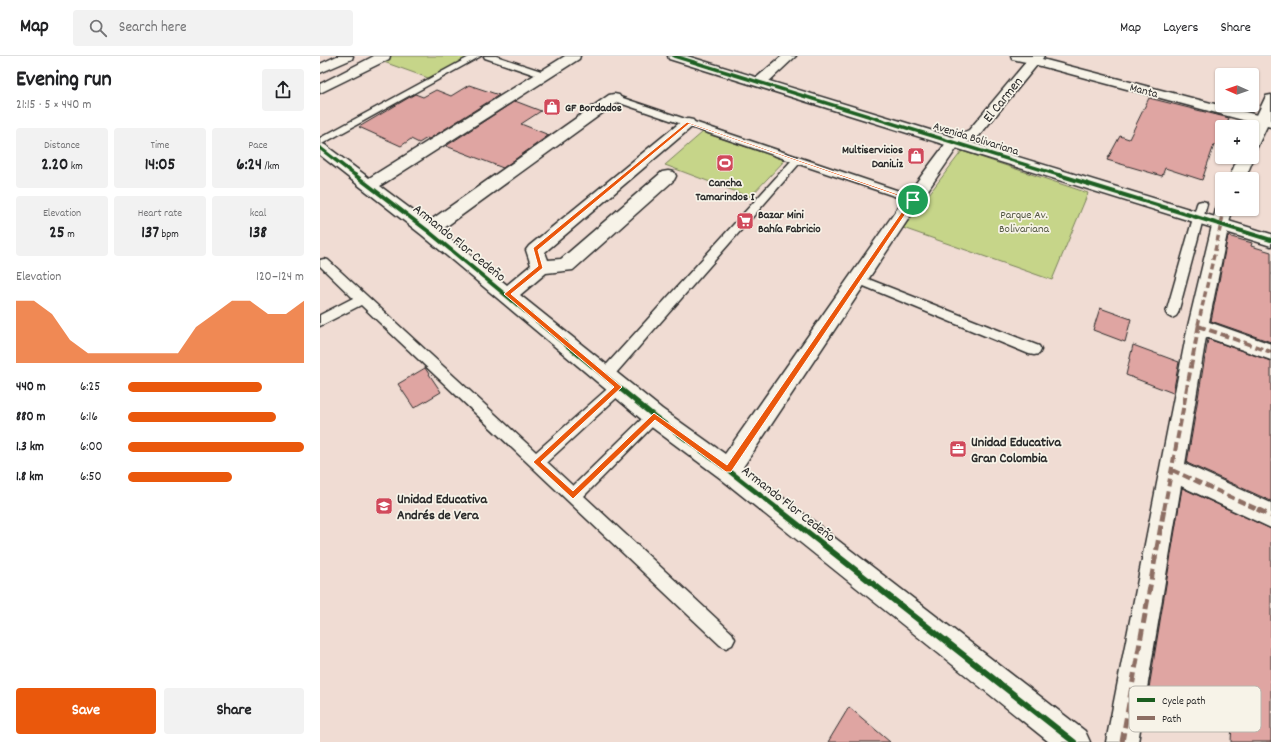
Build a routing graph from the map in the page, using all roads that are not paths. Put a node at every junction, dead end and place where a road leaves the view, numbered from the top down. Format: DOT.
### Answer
graph roads {
  1 [pos="347,56"];
  2 [pos="384,56"];
  3 [pos="477,56"];
  4 [pos="488,56"];
  5 [pos="574,56"];
  6 [pos="674,56"];
  7 [pos="712,56"];
  8 [pos="790,56"];
  9 [pos="1017,56"];
  10 [pos="1036,58"];
  11 [pos="320,69"];
  12 [pos="544,75"];
  13 [pos="765,78"];
  14 [pos="320,89"];
  15 [pos="614,98"];
  16 [pos="1271,100"];
  17 [pos="883,107"];
  18 [pos="1266,122"];
  19 [pos="688,123"];
  20 [pos="1259,133"];
  21 [pos="953,134"];
  22 [pos="974,134"];
  23 [pos="320,142"];
  24 [pos="320,148"];
  25 [pos="797,160"];
  26 [pos="668,176"];
  27 [pos="369,185"];
  28 [pos="913,200"];
  29 [pos="1214,213"];
  30 [pos="1271,225"];
  31 [pos="428,231"];
  32 [pos="1271,240"];
  33 [pos="324,263"];
  34 [pos="541,267"];
  35 [pos="858,279"];
  36 [pos="507,294"];
  37 [pos="361,298"];
  38 [pos="1172,313"];
  39 [pos="320,322"];
  40 [pos="1198,326"];
  41 [pos="1034,350"];
  42 [pos="1271,352"];
  43 [pos="612,381"];
  44 [pos="654,416"];
  45 [pos="536,462"];
  46 [pos="728,470"];
  47 [pos="1172,470"];
  48 [pos="573,496"];
  49 [pos="1271,516"];
  50 [pos="726,639"];
  51 [pos="1132,686"];
  52 [pos="1129,704"];
  53 [pos="1074,742"];
  54 [pos="1122,742"];
  1 -- 11 [label="street"];
  2 -- 14 [label="street"];
  3 -- 23 [label="lane"];
  4 -- 12 [label="lane"];
  5 -- 12 [label="street"];
  6 -- 13 [label="street, Avenida Bolivariana"];
  7 -- 13 [label="street, Avenida Bolivariana"];
  8 -- 13 [label="street"];
  9 -- 10 [label="street, Manta"];
  10 -- 18 [label="street, Manta"];
  10 -- 22 [label="street, El Carmen"];
  12 -- 27 [label="street"];
  13 -- 17 [label="street, Avenida Bolivariana"];
  13 -- 21 [label="street, Avenida Bolivariana"];
  15 -- 19 [label="lane"];
  15 -- 31 [label="street"];
  16 -- 18 [label="street"];
  18 -- 20 [label="street"];
  19 -- 25 [label="lane"];
  19 -- 34 [label="street"];
  21 -- 22 [label="street, El Carmen"];
  21 -- 28 [label="street"];
  21 -- 29 [label="street, Avenida Bolivariana"];
  22 -- 29 [label="street, Avenida Bolivariana"];
  24 -- 27 [label="street, Armando Flor Cedeño"];
  25 -- 28 [label="lane"];
  25 -- 43 [label="lane"];
  26 -- 34 [label="street"];
  27 -- 31 [label="street, Armando Flor Cedeño"];
  28 -- 35 [label="street"];
  29 -- 30 [label="street, Avenida Bolivariana"];
  29 -- 32 [label="street, Avenida Bolivariana"];
  29 -- 38 [label="lane"];
  29 -- 40 [label="street"];
  31 -- 36 [label="street, Armando Flor Cedeño"];
  33 -- 37 [label="lane"];
  34 -- 36 [label="street"];
  35 -- 41 [label="lane"];
  35 -- 46 [label="street"];
  36 -- 43 [label="street, Armando Flor Cedeño"];
  37 -- 39 [label="lane"];
  37 -- 45 [label="lane"];
  40 -- 42 [label="street"];
  40 -- 47 [label="street"];
  43 -- 44 [label="street, Armando Flor Cedeño"];
  43 -- 45 [label="lane"];
  44 -- 46 [label="street, Armando Flor Cedeño"];
  44 -- 48 [label="lane"];
  45 -- 48 [label="lane"];
  46 -- 53 [label="street, Armando Flor Cedeño"];
  47 -- 49 [label="street"];
  47 -- 51 [label="street"];
  48 -- 50 [label="lane"];
  52 -- 54 [label="street"];
}
